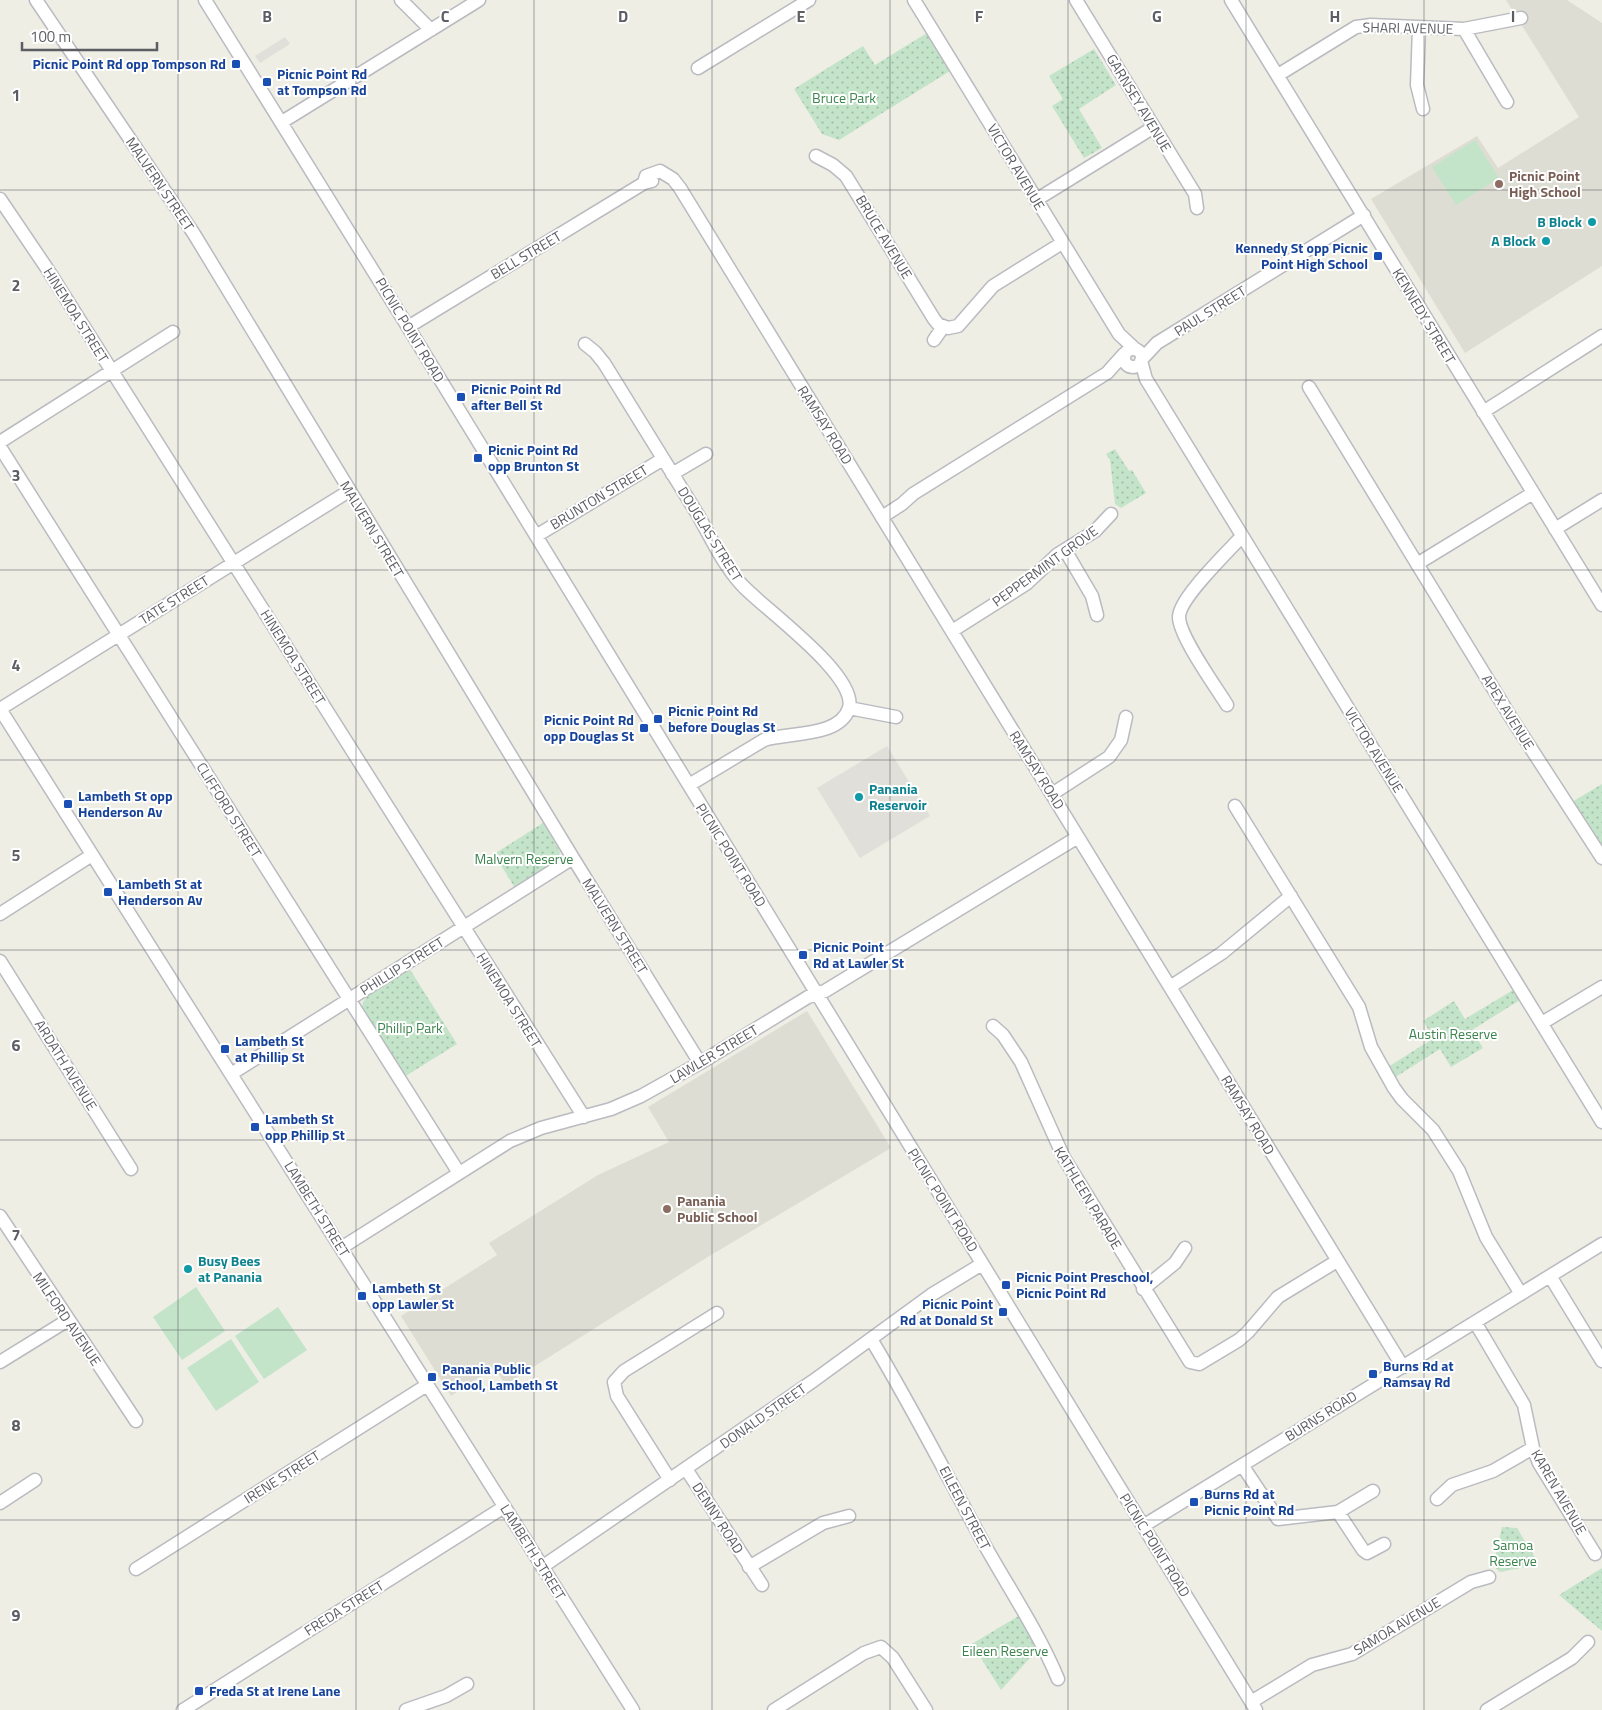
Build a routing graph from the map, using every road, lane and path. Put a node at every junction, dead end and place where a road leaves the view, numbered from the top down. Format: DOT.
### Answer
graph roads {
  1 [pos="36,0"];
  2 [pos="205,0"];
  3 [pos="401,0"];
  4 [pos="479,0"];
  5 [pos="809,0"];
  6 [pos="914,0"];
  7 [pos="1076,0"];
  8 [pos="1232,0"];
  9 [pos="1521,18"];
  10 [pos="1419,28"];
  11 [pos="1464,28"];
  12 [pos="431,30"];
  13 [pos="698,68"];
  14 [pos="1278,75"];
  15 [pos="1508,102"];
  16 [pos="1423,109"];
  17 [pos="282,122"];
  18 [pos="1154,127"];
  19 [pos="816,156"];
  20 [pos="668,176"];
  21 [pos="0,199"];
  22 [pos="1036,200"];
  23 [pos="1197,208"];
  24 [pos="1364,215"];
  25 [pos="1062,243"];
  26 [pos="408,327"];
  27 [pos="943,327"];
  28 [pos="172,332"];
  29 [pos="1602,336"];
  30 [pos="934,340"];
  31 [pos="585,344"];
  32 [pos="1133,357"];
  33 [pos="111,371"];
  34 [pos="1309,387"];
  35 [pos="1483,412"];
  36 [pos="0,442"];
  37 [pos="0,447"];
  38 [pos="706,454"];
  39 [pos="663,459"];
  40 [pos="672,474"];
  41 [pos="349,491"];
  42 [pos="1533,493"];
  43 [pos="1602,500"];
  44 [pos="879,514"];
  45 [pos="1111,514"];
  46 [pos="1555,529"];
  47 [pos="536,536"];
  48 [pos="1242,536"];
  49 [pos="1065,550"];
  50 [pos="233,563"];
  51 [pos="1417,564"];
  52 [pos="1602,605"];
  53 [pos="1097,615"];
  54 [pos="952,631"];
  55 [pos="119,634"];
  56 [pos="1227,705"];
  57 [pos="849,708"];
  58 [pos="0,709"];
  59 [pos="896,717"];
  60 [pos="1126,717"];
  61 [pos="688,785"];
  62 [pos="1052,794"];
  63 [pos="1235,806"];
  64 [pos="1078,837"];
  65 [pos="92,855"];
  66 [pos="572,858"];
  67 [pos="1602,858"];
  68 [pos="1291,896"];
  69 [pos="0,914"];
  70 [pos="464,927"];
  71 [pos="0,961"];
  72 [pos="1170,987"];
  73 [pos="1602,987"];
  74 [pos="816,994"];
  75 [pos="349,1000"];
  76 [pos="1542,1023"];
  77 [pos="993,1026"];
  78 [pos="700,1063"];
  79 [pos="231,1074"];
  80 [pos="584,1117"];
  81 [pos="1602,1122"];
  82 [pos="131,1169"];
  83 [pos="459,1173"];
  84 [pos="0,1216"];
  85 [pos="1602,1244"];
  86 [pos="341,1248"];
  87 [pos="1185,1248"];
  88 [pos="1337,1261"];
  89 [pos="982,1264"];
  90 [pos="1550,1276"];
  91 [pos="1143,1289"];
  92 [pos="1521,1294"];
  93 [pos="717,1313"];
  94 [pos="68,1320"];
  95 [pos="1475,1322"];
  96 [pos="871,1339"];
  97 [pos="1602,1361"];
  98 [pos="0,1362"];
  99 [pos="1403,1366"];
  100 [pos="427,1385"];
  101 [pos="136,1421"];
  102 [pos="1533,1448"];
  103 [pos="1242,1465"];
  104 [pos="686,1469"];
  105 [pos="35,1480"];
  106 [pos="670,1480"];
  107 [pos="1373,1491"];
  108 [pos="1437,1500"];
  109 [pos="0,1503"];
  110 [pos="504,1506"];
  111 [pos="1338,1512"];
  112 [pos="849,1516"];
  113 [pos="1143,1526"];
  114 [pos="1384,1544"];
  115 [pos="1595,1554"];
  116 [pos="542,1567"];
  117 [pos="749,1567"];
  118 [pos="136,1569"];
  119 [pos="1490,1577"];
  120 [pos="762,1585"];
  121 [pos="1588,1642"];
  122 [pos="1058,1679"];
  123 [pos="467,1684"];
  124 [pos="1253,1706"];
  125 [pos="183,1710"];
  126 [pos="406,1710"];
  127 [pos="633,1710"];
  128 [pos="774,1710"];
  129 [pos="926,1710"];
  130 [pos="1487,1710"];
  1 -- 41 [label="street, MALVERN STREET"];
  2 -- 17 [label="street, PICNIC POINT ROAD"];
  3 -- 12 [label="street"];
  4 -- 12 [label="street"];
  5 -- 13 [label="street"];
  6 -- 22 [label="street, VICTOR AVENUE"];
  7 -- 18 [label="street, GARNSEY AVENUE"];
  8 -- 14 [label="street, KENNEDY STREET"];
  9 -- 11 [label="street, SHARI AVENUE"];
  10 -- 11 [label="street, SHARI AVENUE"];
  10 -- 14 [label="street, SHARI AVENUE"];
  10 -- 16 [label="street"];
  11 -- 15 [label="street"];
  12 -- 17 [label="street"];
  14 -- 24 [label="street, KENNEDY STREET"];
  17 -- 26 [label="street, PICNIC POINT ROAD"];
  18 -- 22 [label="street"];
  18 -- 23 [label="street, GARNSEY AVENUE"];
  19 -- 27 [label="street, BRUCE AVENUE"];
  20 -- 26 [label="street, BELL STREET"];
  20 -- 44 [label="street, RAMSAY ROAD"];
  21 -- 33 [label="street, HINEMOA STREET"];
  22 -- 25 [label="street, VICTOR AVENUE"];
  24 -- 32 [label="street, PAUL STREET"];
  24 -- 35 [label="street, KENNEDY STREET"];
  25 -- 27 [label="street"];
  25 -- 32 [label="street, VICTOR AVENUE"];
  26 -- 47 [label="street, PICNIC POINT ROAD"];
  27 -- 30 [label="street"];
  28 -- 33 [label="street"];
  29 -- 35 [label="street"];
  31 -- 39 [label="street, DOUGLAS STREET"];
  32 -- 44 [label="street, PAUL STREET"];
  32 -- 48 [label="street, VICTOR AVENUE"];
  33 -- 36 [label="street"];
  33 -- 50 [label="street, HINEMOA STREET"];
  34 -- 51 [label="street, APEX AVENUE"];
  35 -- 42 [label="street, KENNEDY STREET"];
  37 -- 55 [label="street, CLIFFORD STREET"];
  38 -- 40 [label="street"];
  39 -- 40 [label="street, DOUGLAS STREET"];
  39 -- 47 [label="street, BRUNTON STREET"];
  40 -- 57 [label="street, DOUGLAS STREET"];
  41 -- 50 [label="street, TATE STREET"];
  41 -- 66 [label="street, MALVERN STREET"];
  42 -- 46 [label="street, KENNEDY STREET"];
  42 -- 51 [label="street"];
  43 -- 46 [label="street"];
  44 -- 54 [label="street, RAMSAY ROAD"];
  45 -- 49 [label="street, PEPPERMINT GROVE"];
  46 -- 52 [label="street, KENNEDY STREET"];
  47 -- 61 [label="street, PICNIC POINT ROAD"];
  48 -- 56 [label="street"];
  48 -- 76 [label="street, VICTOR AVENUE"];
  49 -- 53 [label="street"];
  49 -- 54 [label="street, PEPPERMINT GROVE"];
  50 -- 55 [label="street, TATE STREET"];
  50 -- 70 [label="street, HINEMOA STREET"];
  51 -- 67 [label="street, APEX AVENUE"];
  54 -- 62 [label="street, RAMSAY ROAD"];
  55 -- 58 [label="street, TATE STREET"];
  55 -- 75 [label="street, CLIFFORD STREET"];
  57 -- 59 [label="street"];
  57 -- 61 [label="street"];
  58 -- 65 [label="street, LAMBETH STREET"];
  60 -- 62 [label="street"];
  61 -- 74 [label="street, PICNIC POINT ROAD"];
  62 -- 64 [label="street, RAMSAY ROAD"];
  63 -- 68 [label="street"];
  64 -- 72 [label="street, RAMSAY ROAD"];
  64 -- 74 [label="street, LAWLER STREET"];
  65 -- 69 [label="street"];
  65 -- 79 [label="street, LAMBETH STREET"];
  66 -- 70 [label="street, PHILLIP STREET"];
  66 -- 78 [label="street, MALVERN STREET"];
  68 -- 72 [label="street"];
  68 -- 92 [label="street"];
  70 -- 75 [label="street, PHILLIP STREET"];
  70 -- 80 [label="street, HINEMOA STREET"];
  71 -- 82 [label="street, ARDATH AVENUE"];
  72 -- 88 [label="street, RAMSAY ROAD"];
  73 -- 76 [label="street"];
  74 -- 78 [label="street, LAWLER STREET"];
  74 -- 89 [label="street, PICNIC POINT ROAD"];
  75 -- 79 [label="street, PHILLIP STREET"];
  75 -- 83 [label="street, CLIFFORD STREET"];
  76 -- 81 [label="street, VICTOR AVENUE"];
  77 -- 91 [label="street, KATHLEEN PARADE"];
  78 -- 80 [label="street, LAWLER STREET"];
  79 -- 86 [label="street, LAMBETH STREET"];
  80 -- 83 [label="street, LAWLER STREET"];
  83 -- 86 [label="street, LAWLER STREET"];
  84 -- 94 [label="street, MILFORD AVENUE"];
  85 -- 90 [label="street, BURNS ROAD"];
  86 -- 100 [label="street, LAMBETH STREET"];
  87 -- 91 [label="street"];
  88 -- 91 [label="street, KATHLEEN PARADE"];
  88 -- 99 [label="street, RAMSAY ROAD"];
  89 -- 96 [label="street, DONALD STREET"];
  89 -- 113 [label="street, PICNIC POINT ROAD"];
  90 -- 92 [label="street, BURNS ROAD"];
  90 -- 97 [label="street"];
  92 -- 95 [label="street, BURNS ROAD"];
  93 -- 106 [label="street"];
  94 -- 98 [label="street"];
  94 -- 101 [label="street, MILFORD AVENUE"];
  95 -- 99 [label="street, BURNS ROAD"];
  95 -- 102 [label="street, KAREN AVENUE"];
  96 -- 104 [label="street, DONALD STREET"];
  96 -- 122 [label="street, EILEEN STREET"];
  99 -- 103 [label="street, BURNS ROAD"];
  100 -- 110 [label="street, LAMBETH STREET"];
  100 -- 118 [label="street, IRENE STREET"];
  102 -- 108 [label="street"];
  102 -- 115 [label="street, KAREN AVENUE"];
  103 -- 111 [label="street"];
  103 -- 113 [label="street, BURNS ROAD"];
  104 -- 106 [label="street, DONALD STREET"];
  104 -- 117 [label="street, DENNY ROAD"];
  105 -- 109 [label="street"];
  106 -- 116 [label="street, DONALD STREET"];
  107 -- 111 [label="street"];
  110 -- 116 [label="street, LAMBETH STREET"];
  110 -- 125 [label="street, FREDA STREET"];
  111 -- 114 [label="street"];
  112 -- 117 [label="street, DENNY ROAD"];
  113 -- 124 [label="street, PICNIC POINT ROAD"];
  116 -- 127 [label="street, LAMBETH STREET"];
  117 -- 120 [label="street, DENNY ROAD"];
  119 -- 124 [label="street, SAMOA AVENUE"];
  121 -- 130 [label="street"];
  123 -- 126 [label="street"];
  128 -- 129 [label="street"];
}
